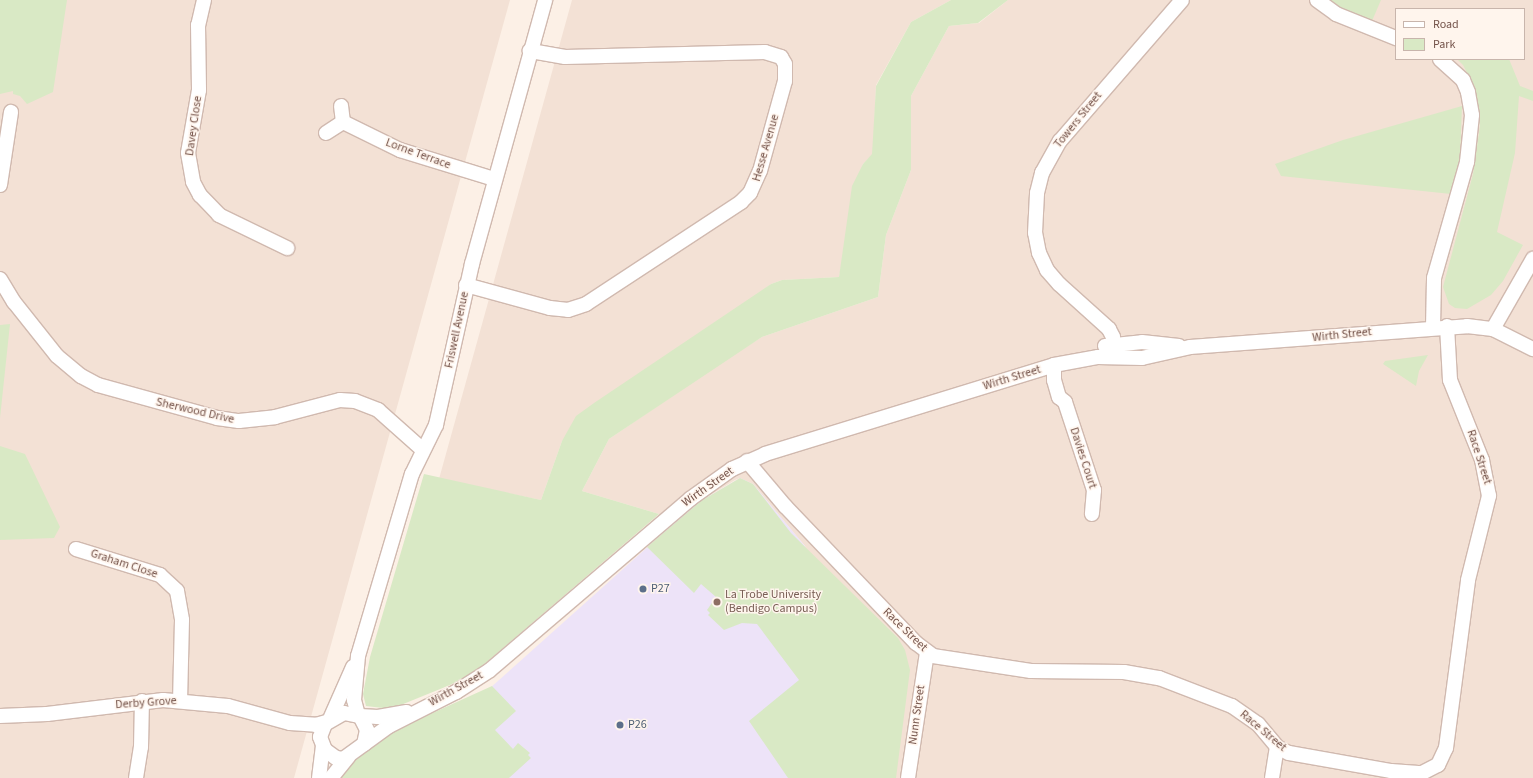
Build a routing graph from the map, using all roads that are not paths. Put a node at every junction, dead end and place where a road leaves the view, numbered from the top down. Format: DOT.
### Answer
graph roads {
  1 [pos="204,0"];
  2 [pos="545,0"];
  3 [pos="1182,0"];
  4 [pos="1318,0"];
  5 [pos="1395,38"];
  6 [pos="530,50"];
  7 [pos="1441,60"];
  8 [pos="341,106"];
  9 [pos="11,112"];
  10 [pos="343,122"];
  11 [pos="326,133"];
  12 [pos="494,179"];
  13 [pos="0,186"];
  14 [pos="287,248"];
  15 [pos="1533,259"];
  16 [pos="466,285"];
  17 [pos="2,286"];
  18 [pos="1447,326"];
  19 [pos="1433,327"];
  20 [pos="1493,330"];
  21 [pos="1533,349"];
  22 [pos="1114,350"];
  23 [pos="1054,365"];
  24 [pos="422,449"];
  25 [pos="747,461"];
  26 [pos="1092,514"];
  27 [pos="76,549"];
  28 [pos="927,652"];
  29 [pos="358,656"];
  30 [pos="180,700"];
  31 [pos="142,702"];
  32 [pos="417,710"];
  33 [pos="0,716"];
  34 [pos="359,716"];
  35 [pos="328,721"];
  36 [pos="290,723"];
  37 [pos="364,744"];
  38 [pos="322,745"];
  39 [pos="1278,747"];
  40 [pos="349,756"];
  41 [pos="136,778"];
  42 [pos="319,778"];
  43 [pos="331,778"];
  44 [pos="908,778"];
  45 [pos="1272,778"];
  1 -- 14 [label="street, Davey Close"];
  2 -- 6 [label="street, Friswell Avenue"];
  3 -- 22 [label="street, Towers Street"];
  4 -- 5 [label="street"];
  6 -- 12 [label="street, Friswell Avenue"];
  6 -- 16 [label="street, Hesse Avenue"];
  7 -- 19 [label="street"];
  8 -- 10 [label="street"];
  9 -- 13 [label="street"];
  10 -- 11 [label="street"];
  10 -- 12 [label="street, Lorne Terrace"];
  12 -- 16 [label="street, Friswell Avenue"];
  15 -- 20 [label="street"];
  16 -- 24 [label="street, Friswell Avenue"];
  17 -- 24 [label="street, Sherwood Drive"];
  18 -- 19 [label="street, Wirth Street"];
  18 -- 20 [label="street, Wirth Street"];
  18 -- 39 [label="street, Race Street"];
  19 -- 22 [label="street, Wirth Street"];
  20 -- 21 [label="street"];
  22 -- 23 [label="street, Wirth Street"];
  23 -- 25 [label="street, Wirth Street"];
  23 -- 26 [label="street, Davies Court"];
  24 -- 29 [label="street, Friswell Avenue"];
  25 -- 28 [label="street, Race Street"];
  25 -- 32 [label="street, Wirth Street"];
  27 -- 30 [label="street, Graham Close"];
  28 -- 39 [label="street, Race Street"];
  28 -- 44 [label="street, Nunn Street"];
  29 -- 34 [label="street, Friswell Avenue"];
  29 -- 35 [label="street, Friswell Avenue"];
  30 -- 31 [label="street, Derby Grove"];
  30 -- 36 [label="street, Derby Grove"];
  31 -- 33 [label="street, Derby Grove"];
  31 -- 41 [label="street"];
  32 -- 34 [label="street, Wirth Street"];
  32 -- 37 [label="street, Wirth Street"];
  34 -- 35 [label="street"];
  34 -- 37 [label="street"];
  35 -- 36 [label="street, Derby Grove"];
  35 -- 38 [label="street"];
  36 -- 38 [label="street, Derby Grove"];
  37 -- 40 [label="street"];
  38 -- 40 [label="street"];
  38 -- 42 [label="street"];
  39 -- 45 [label="street"];
  40 -- 43 [label="street"];
}
